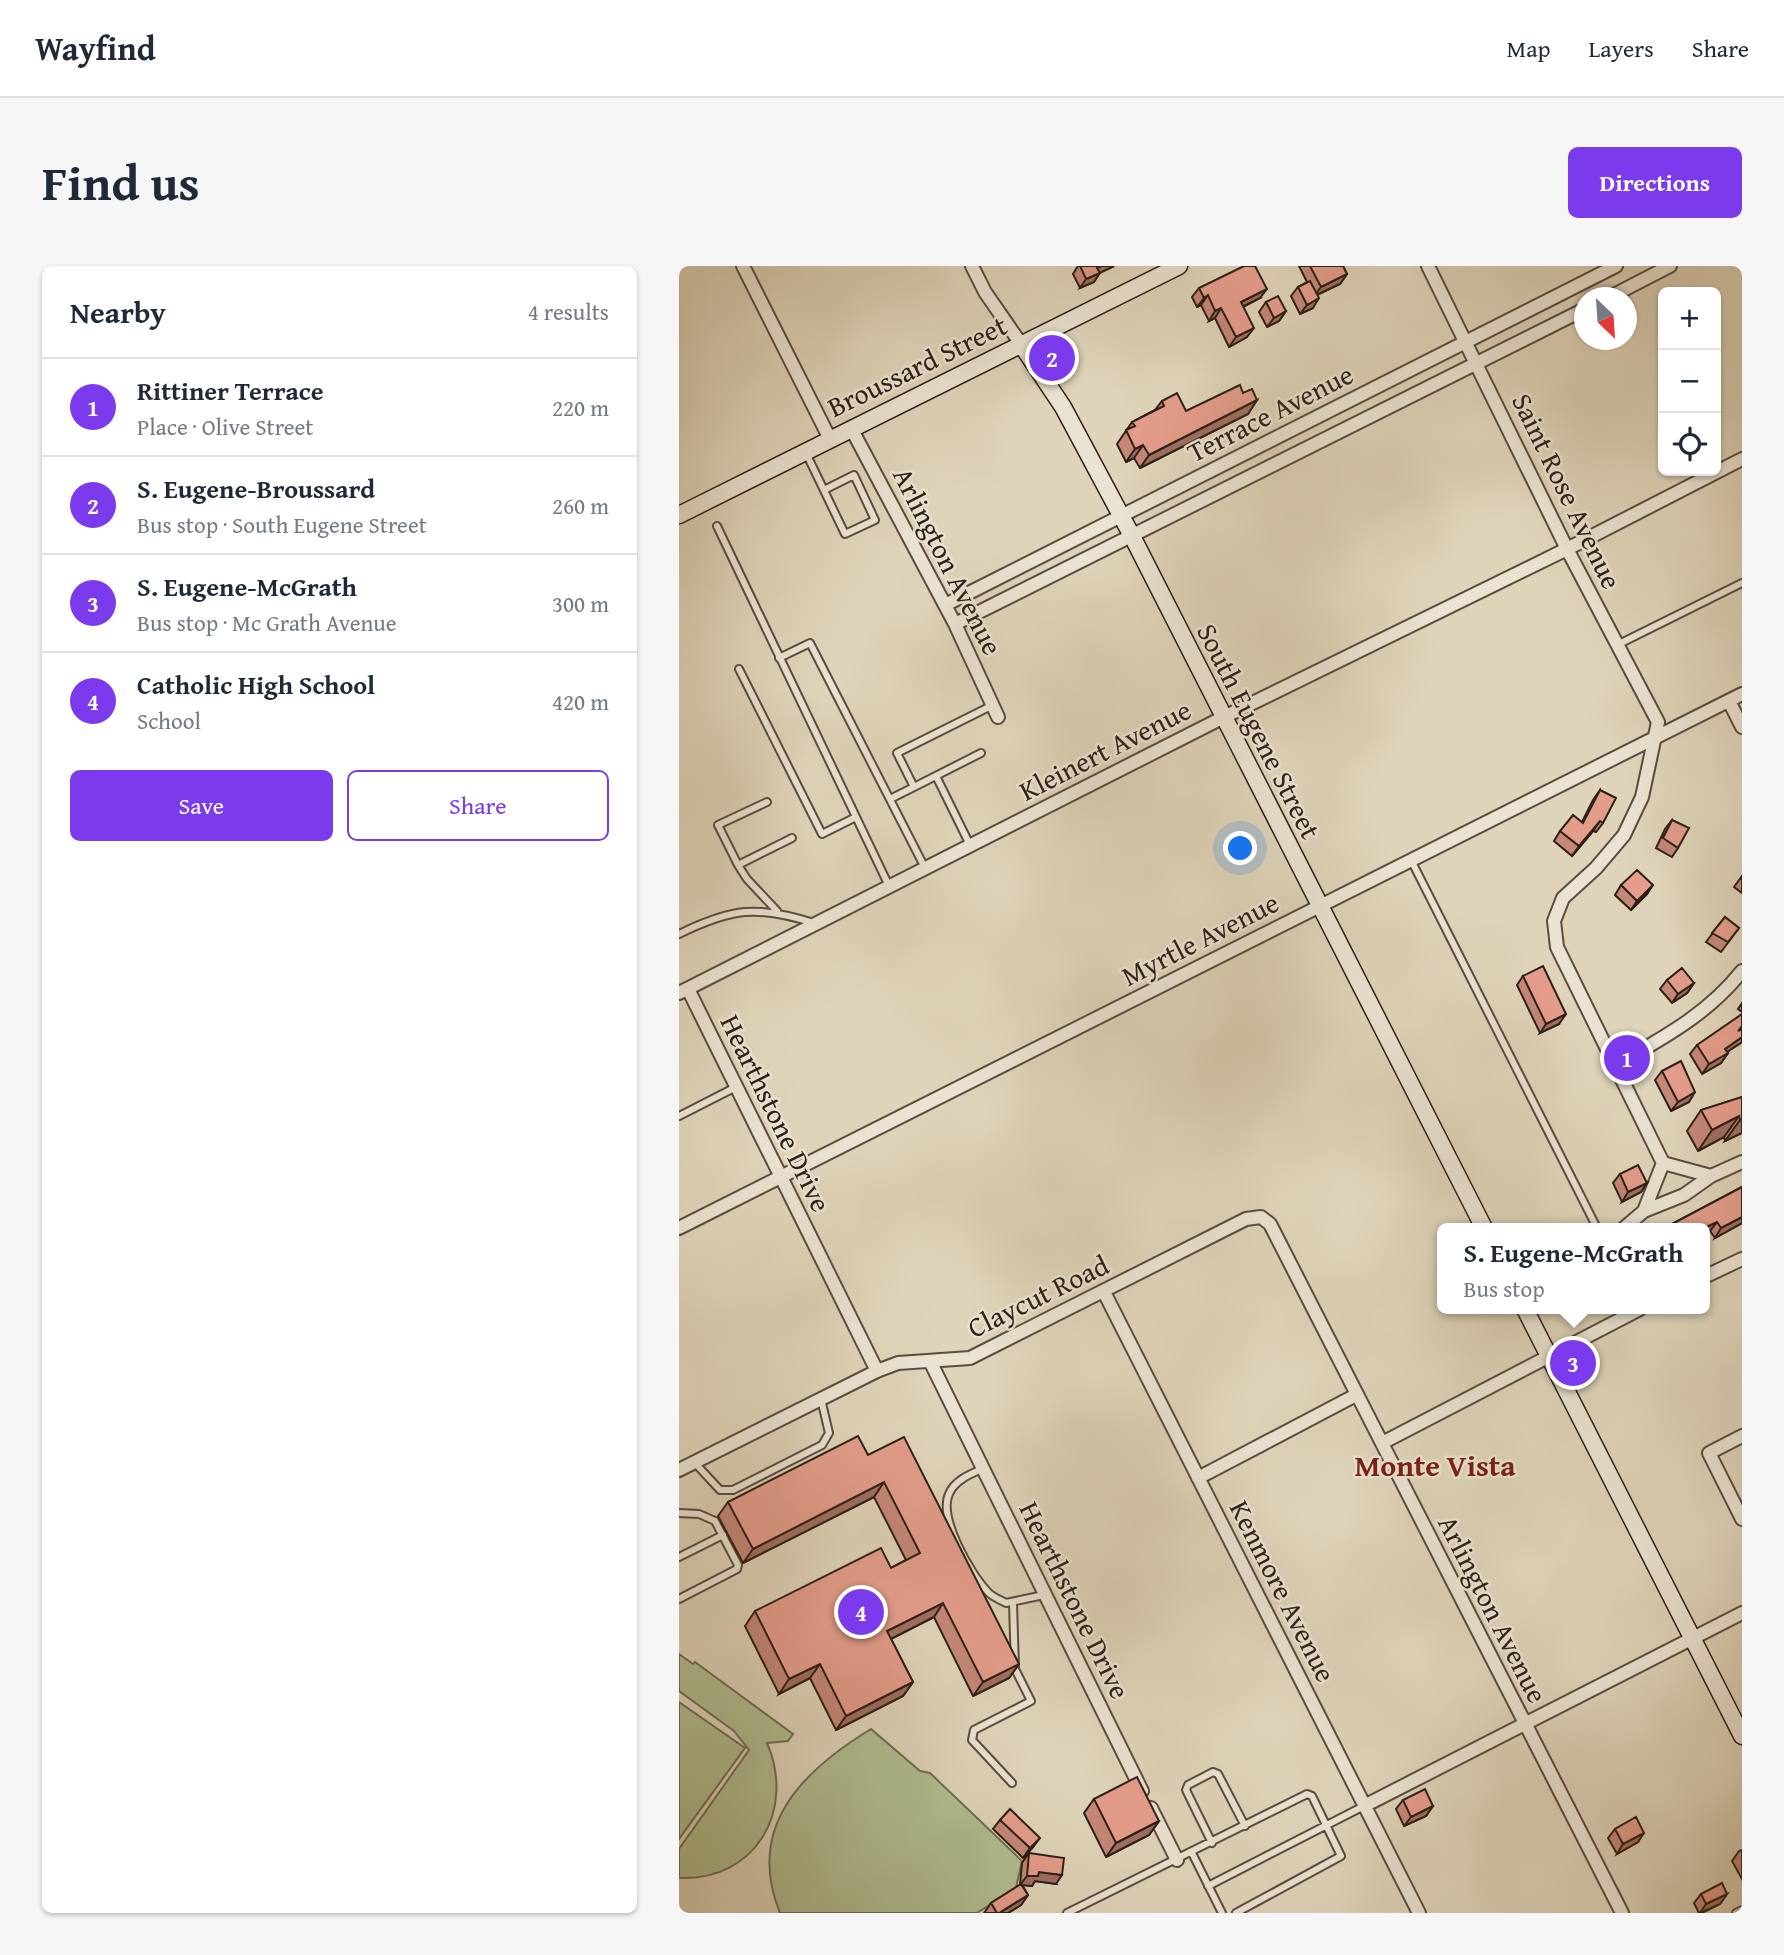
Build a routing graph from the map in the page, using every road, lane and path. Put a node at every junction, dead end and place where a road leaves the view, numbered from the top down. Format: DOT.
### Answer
graph roads {
  1 [pos="743,266"];
  2 [pos="972,266"];
  3 [pos="1179,266"];
  4 [pos="1427,266"];
  5 [pos="1616,266"];
  6 [pos="1670,266"];
  7 [pos="1629,287"];
  8 [pos="1574,314"];
  9 [pos="1466,342"];
  10 [pos="1021,344"];
  11 [pos="1477,364"];
  12 [pos="851,428"];
  13 [pos="830,439"];
  14 [pos="805,451"];
  15 [pos="1742,458"];
  16 [pos="824,490"];
  17 [pos="679,515"];
  18 [pos="1121,515"];
  19 [pos="717,526"];
  20 [pos="1132,536"];
  21 [pos="1567,550"];
  22 [pos="1742,583"];
  23 [pos="945,605"];
  24 [pos="955,624"];
  25 [pos="1617,645"];
  26 [pos="779,658"];
  27 [pos="739,669"];
  28 [pos="1742,694"];
  29 [pos="1729,701"];
  30 [pos="995,711"];
  31 [pos="1222,718"];
  32 [pos="1742,727"];
  33 [pos="1656,737"];
  34 [pos="981,753"];
  35 [pos="936,776"];
  36 [pos="914,787"];
  37 [pos="890,799"];
  38 [pos="767,802"];
  39 [pos="856,817"];
  40 [pos="792,838"];
  41 [pos="970,845"];
  42 [pos="1411,860"];
  43 [pos="739,865"];
  44 [pos="925,867"];
  45 [pos="889,886"];
  46 [pos="1319,907"];
  47 [pos="778,911"];
  48 [pos="815,923"];
  49 [pos="679,934"];
  50 [pos="1742,971"];
  51 [pos="683,991"];
  52 [pos="1616,1065"];
  53 [pos="736,1087"];
  54 [pos="679,1116"];
  55 [pos="1742,1162"];
  56 [pos="1663,1163"];
  57 [pos="1711,1176"];
  58 [pos="781,1177"];
  59 [pos="1644,1211"];
  60 [pos="1261,1217"];
  61 [pos="1481,1223"];
  62 [pos="1594,1223"];
  63 [pos="1629,1223"];
  64 [pos="679,1228"];
  65 [pos="1742,1259"];
  66 [pos="1710,1274"];
  67 [pos="1104,1292"];
  68 [pos="1528,1314"];
  69 [pos="1630,1314"];
  70 [pos="1549,1356"];
  71 [pos="930,1360"];
  72 [pos="877,1371"];
  73 [pos="1356,1395"];
  74 [pos="821,1399"];
  75 [pos="1742,1436"];
  76 [pos="1382,1443"];
  77 [pos="694,1462"];
  78 [pos="982,1469"];
  79 [pos="679,1470"];
  80 [pos="1198,1478"];
  81 [pos="679,1513"];
  82 [pos="1742,1519"];
  83 [pos="723,1535"];
  84 [pos="679,1557"];
  85 [pos="1044,1595"];
  86 [pos="679,1598"];
  87 [pos="1013,1603"];
  88 [pos="1742,1613"];
  89 [pos="1693,1639"];
  90 [pos="1524,1724"];
  91 [pos="1742,1736"];
  92 [pos="1012,1783"];
  93 [pos="1364,1806"];
  94 [pos="1326,1825"];
  95 [pos="1245,1826"];
  96 [pos="1212,1843"];
  97 [pos="1192,1853"];
  98 [pos="1177,1860"];
  99 [pos="1209,1886"];
  100 [pos="1742,1910"];
  101 [pos="1069,1912"];
  102 [pos="1222,1913"];
  103 [pos="1236,1913"];
  104 [pos="1419,1913"];
  105 [pos="1622,1913"];
  106 [pos="1736,1913"];
  1 -- 13 [label="street"];
  2 -- 10 [label="street, South Eugene Street"];
  3 -- 10 [label="street, Broussard Street"];
  4 -- 9 [label="street, Saint Rose Avenue"];
  5 -- 9 [label="street, Terrace Avenue"];
  6 -- 7 [label="street"];
  8 -- 11 [label="street, Terrace Avenue"];
  9 -- 11 [label="street, Saint Rose Avenue"];
  9 -- 18 [label="street, Terrace Avenue"];
  10 -- 12 [label="street, Broussard Street"];
  10 -- 18 [label="street, South Eugene Street"];
  11 -- 20 [label="street, Terrace Avenue"];
  11 -- 21 [label="street, Saint Rose Avenue"];
  12 -- 13 [label="street, Broussard Street"];
  12 -- 23 [label="street, Arlington Avenue"];
  13 -- 14 [label="street, Broussard Street"];
  14 -- 16 [label="lane"];
  14 -- 17 [label="street, Broussard Street"];
  15 -- 21 [label="street, Kleinert Avenue"];
  16 -- 16 [label="lane"];
  18 -- 20 [label="street, South Eugene Street"];
  18 -- 23 [label="street, Terrace Avenue"];
  19 -- 26 [label="lane"];
  20 -- 24 [label="street, Terrace Avenue"];
  20 -- 31 [label="street, South Eugene Street"];
  21 -- 25 [label="street, Saint Rose Avenue"];
  21 -- 31 [label="street, Kleinert Avenue"];
  22 -- 25 [label="lane"];
  23 -- 24 [label="street, Arlington Avenue"];
  24 -- 30 [label="street, Arlington Avenue"];
  25 -- 33 [label="street, Saint Rose Avenue"];
  26 -- 37 [label="lane"];
  26 -- 39 [label="lane"];
  27 -- 39 [label="lane"];
  28 -- 29 [label="street, Myrtle Avenue"];
  29 -- 32 [label="street"];
  29 -- 33 [label="street, Myrtle Avenue"];
  30 -- 36 [label="lane"];
  31 -- 41 [label="street, Kleinert Avenue"];
  31 -- 46 [label="street, South Eugene Street"];
  33 -- 42 [label="street, Myrtle Avenue"];
  33 -- 52 [label="street"];
  34 -- 35 [label="lane"];
  35 -- 36 [label="lane"];
  35 -- 41 [label="lane"];
  36 -- 37 [label="lane"];
  37 -- 44 [label="lane"];
  38 -- 43 [label="lane"];
  39 -- 45 [label="lane"];
  40 -- 43 [label="lane"];
  41 -- 44 [label="street, Kleinert Avenue"];
  42 -- 46 [label="street, Myrtle Avenue"];
  42 -- 62 [label="lane"];
  43 -- 47 [label="lane"];
  44 -- 45 [label="street, Kleinert Avenue"];
  45 -- 48 [label="street, Kleinert Avenue"];
  46 -- 58 [label="street, Myrtle Avenue"];
  46 -- 61 [label="street, South Eugene Street"];
  47 -- 48 [label="lane"];
  47 -- 49 [label="lane"];
  48 -- 51 [label="street, Kleinert Avenue"];
  50 -- 52 [label="street"];
  51 -- 53 [label="street, Hearthstone Drive"];
  52 -- 56 [label="street"];
  53 -- 54 [label="lane"];
  53 -- 58 [label="street, Hearthstone Drive"];
  55 -- 57 [label="street"];
  56 -- 57 [label="street"];
  56 -- 59 [label="street"];
  57 -- 59 [label="street"];
  58 -- 64 [label="street, Myrtle Avenue"];
  58 -- 72 [label="street, Hearthstone Drive"];
  59 -- 63 [label="street"];
  60 -- 67 [label="street, Claycut Road"];
  60 -- 73 [label="street, Arlington Avenue"];
  65 -- 66 [label="street"];
  67 -- 71 [label="street, Claycut Road"];
  67 -- 80 [label="street, Kenmore Avenue"];
  68 -- 70 [label="street"];
  69 -- 70 [label="street"];
  70 -- 76 [label="street"];
  70 -- 89 [label="street"];
  71 -- 72 [label="street, Claycut Road"];
  71 -- 78 [label="street, Hearthstone Drive"];
  72 -- 74 [label="street, Claycut Road"];
  73 -- 76 [label="street, Arlington Avenue"];
  73 -- 80 [label="street"];
  74 -- 77 [label="street, Claycut Road"];
  74 -- 77 [label="lane"];
  75 -- 82 [label="street"];
  76 -- 90 [label="street, Arlington Avenue"];
  77 -- 79 [label="street, Claycut Road"];
  78 -- 85 [label="street, Hearthstone Drive"];
  78 -- 87 [label="lane"];
  80 -- 93 [label="street, Kenmore Avenue"];
  81 -- 83 [label="lane"];
  83 -- 84 [label="lane"];
  83 -- 86 [label="lane"];
  85 -- 87 [label="lane"];
  85 -- 98 [label="street, Hearthstone Drive"];
  87 -- 92 [label="lane"];
  88 -- 89 [label="street"];
  89 -- 90 [label="street"];
  89 -- 91 [label="street"];
  90 -- 93 [label="street"];
  90 -- 105 [label="street, Arlington Avenue"];
  93 -- 94 [label="lane"];
  93 -- 104 [label="street, Kenmore Avenue"];
  94 -- 95 [label="lane"];
  94 -- 99 [label="lane"];
  94 -- 103 [label="lane"];
  95 -- 96 [label="lane"];
  95 -- 96 [label="lane"];
  96 -- 97 [label="lane"];
  97 -- 98 [label="lane"];
  97 -- 99 [label="lane"];
  98 -- 101 [label="lane"];
  99 -- 102 [label="lane"];
  100 -- 106 [label="lane"];
}
